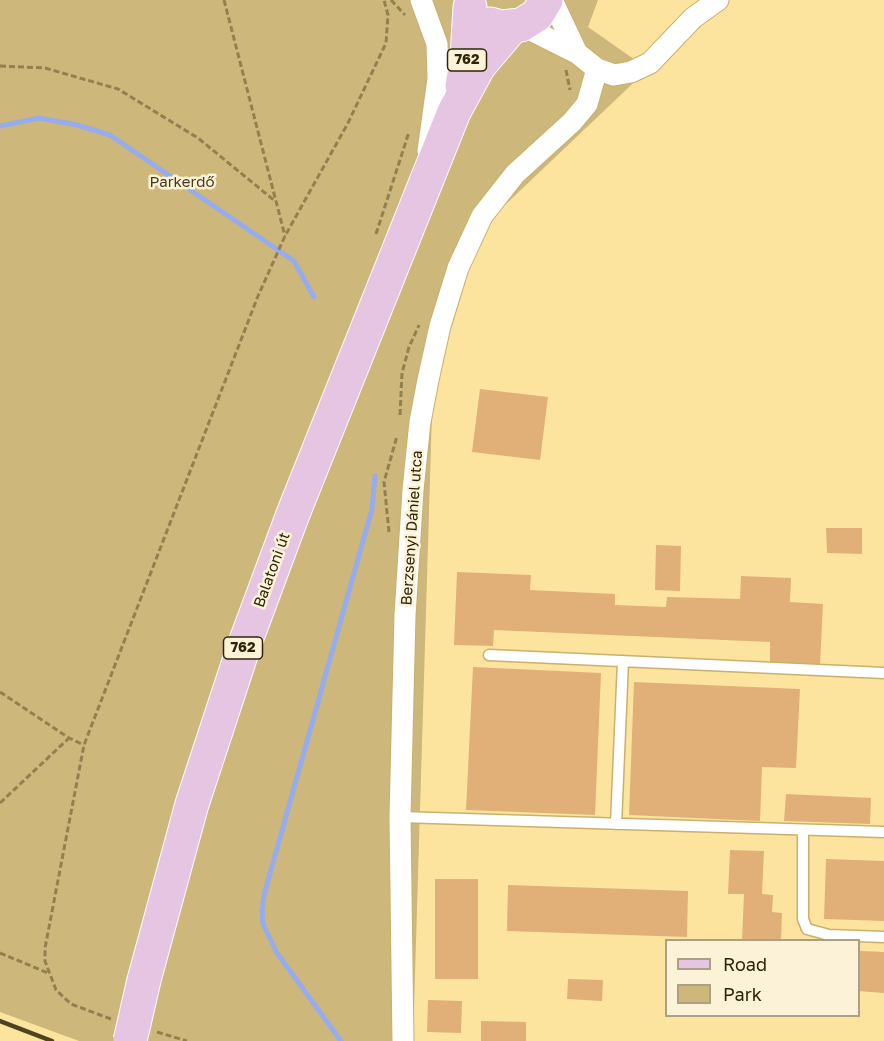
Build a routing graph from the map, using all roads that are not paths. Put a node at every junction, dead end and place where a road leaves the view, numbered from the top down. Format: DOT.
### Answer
graph roads {
  1 [pos="421,0"];
  2 [pos="546,0"];
  3 [pos="552,0"];
  4 [pos="718,0"];
  5 [pos="468,4"];
  6 [pos="517,26"];
  7 [pos="578,53"];
  8 [pos="597,69"];
  9 [pos="454,112"];
  10 [pos="423,186"];
  11 [pos="489,655"];
  12 [pos="623,661"];
  13 [pos="884,673"];
  14 [pos="400,817"];
  15 [pos="616,824"];
  16 [pos="803,830"];
  17 [pos="884,832"];
  18 [pos="884,937"];
  19 [pos="132,1030"];
  20 [pos="403,1041"];
  1 -- 10 [label="street"];
  2 -- 6 [label="main road, Balatoni út / 762"];
  3 -- 7 [label="street"];
  4 -- 8 [label="street"];
  5 -- 6 [label="main road, Balatoni út / 762"];
  5 -- 9 [label="main road, Balatoni út / 762"];
  6 -- 7 [label="street"];
  6 -- 9 [label="main road, Balatoni út / 762"];
  7 -- 8 [label="street"];
  8 -- 14 [label="street, Berzsenyi Dániel utca"];
  9 -- 10 [label="main road, Balatoni út / 762"];
  10 -- 19 [label="main road, Balatoni út / 762, bridge"];
  11 -- 12 [label="lane"];
  12 -- 13 [label="lane"];
  12 -- 15 [label="lane"];
  14 -- 15 [label="lane"];
  14 -- 20 [label="street, Berzsenyi Dániel utca"];
  15 -- 16 [label="lane"];
  16 -- 17 [label="lane"];
  16 -- 18 [label="lane"];
}
